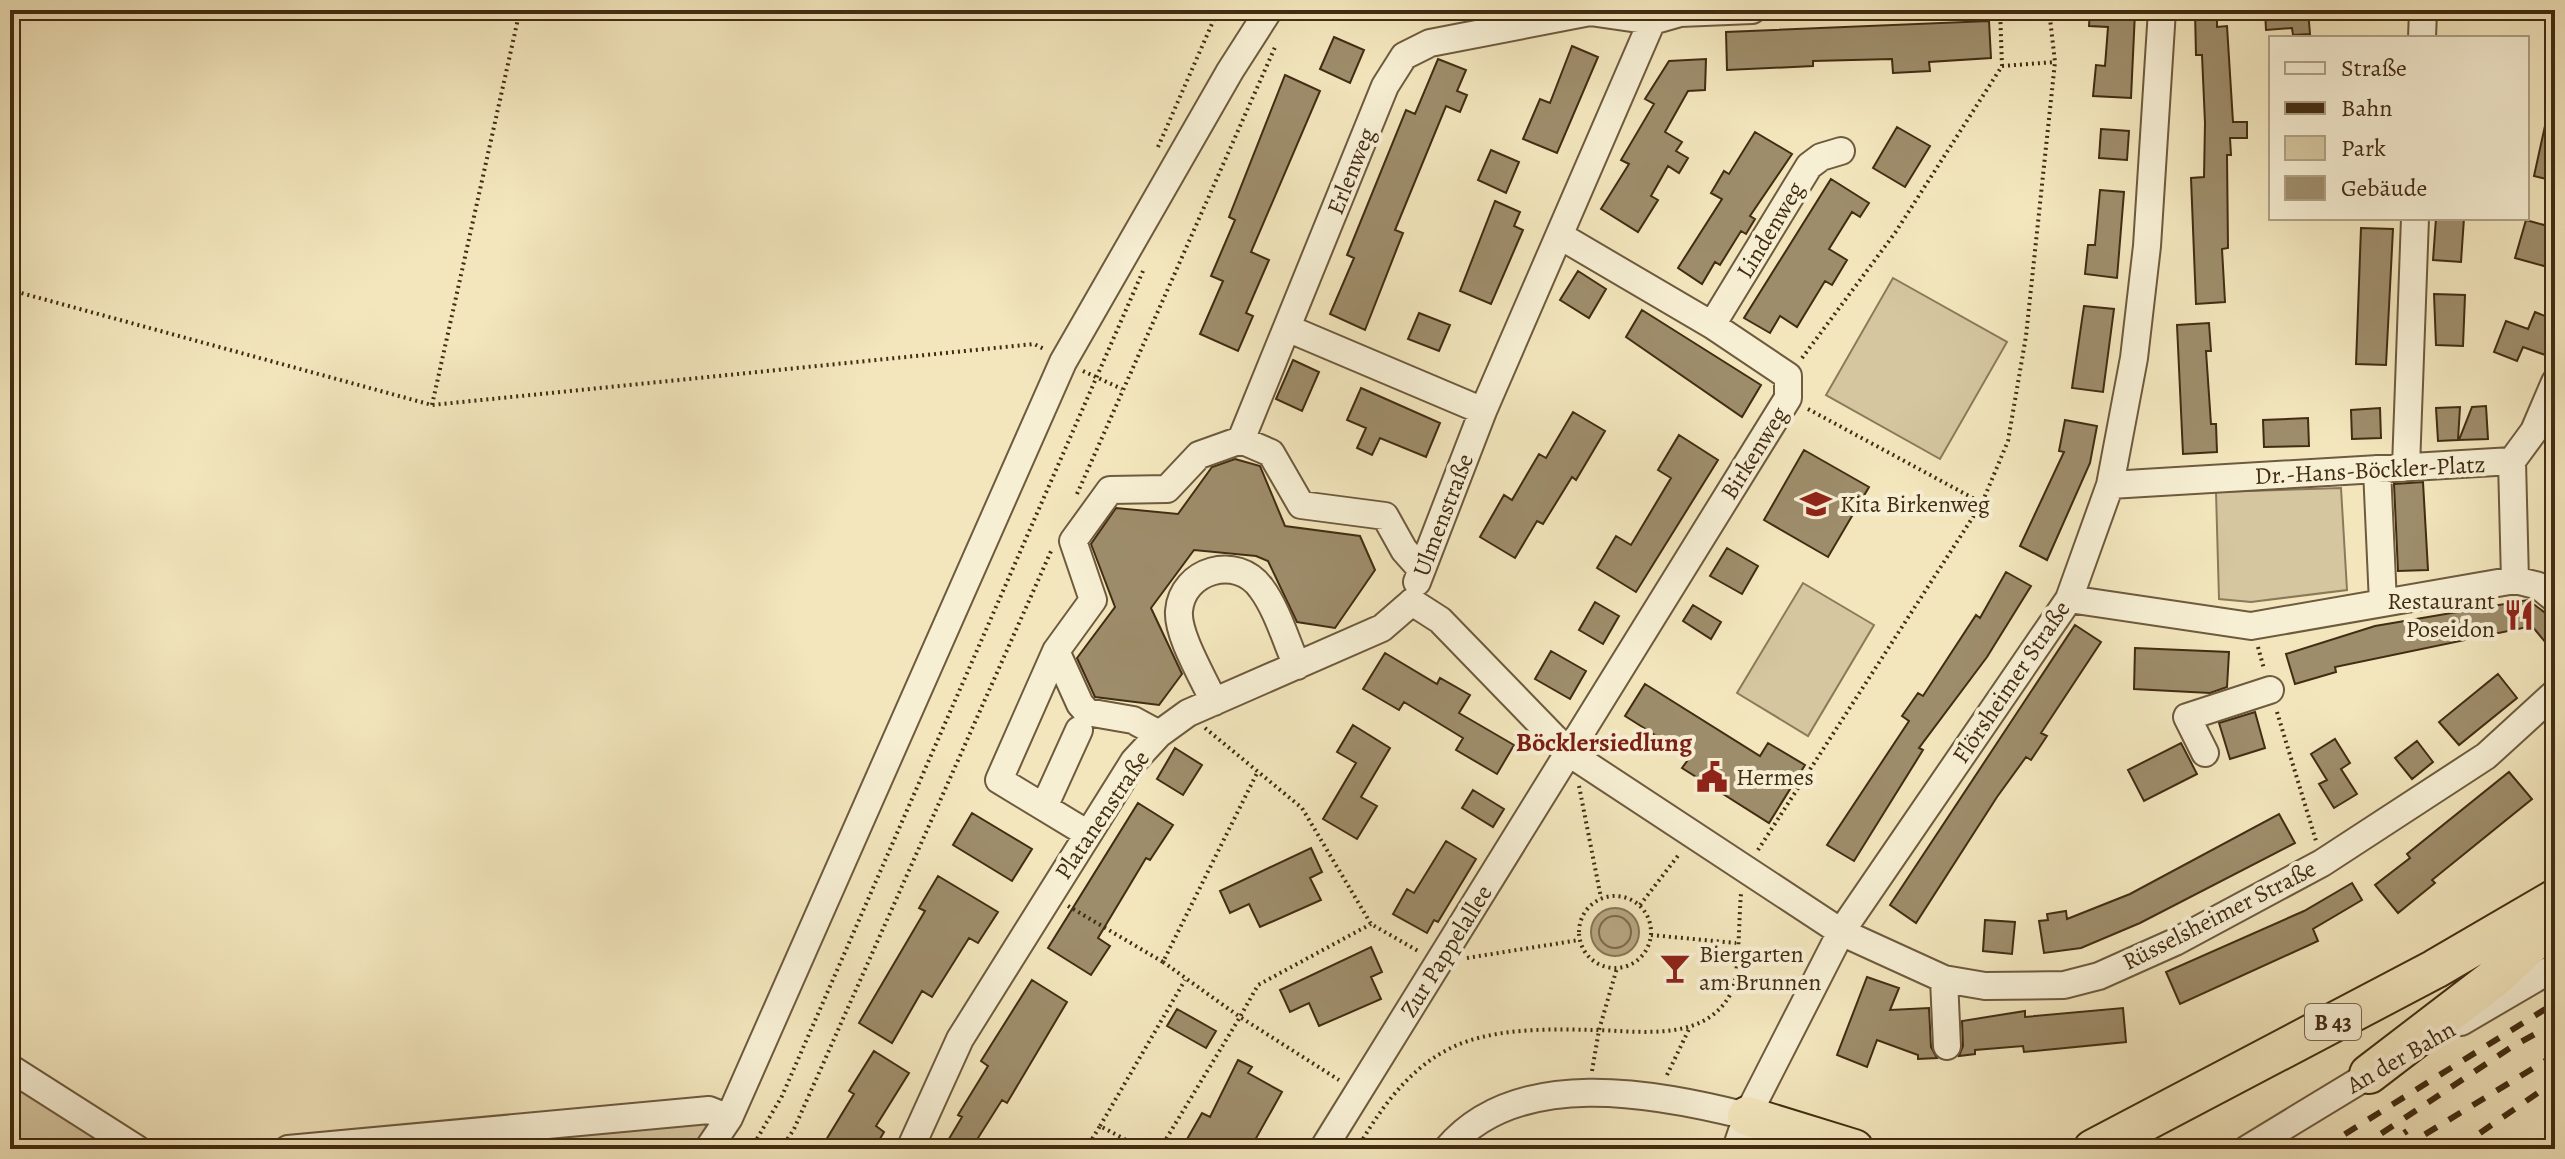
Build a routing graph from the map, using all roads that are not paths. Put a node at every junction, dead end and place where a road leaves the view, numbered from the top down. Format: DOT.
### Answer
graph roads {
  1 [pos="1269,10"];
  2 [pos="1752,10"];
  3 [pos="2162,10"];
  4 [pos="2423,10"];
  5 [pos="1652,21"];
  6 [pos="2422,36"];
  7 [pos="1841,151"];
  8 [pos="2415,220"];
  9 [pos="1562,237"];
  10 [pos="1712,325"];
  11 [pos="1287,328"];
  12 [pos="2555,382"];
  13 [pos="1483,411"];
  14 [pos="1241,440"];
  15 [pos="2512,461"];
  16 [pos="2406,467"];
  17 [pos="2377,469"];
  18 [pos="2110,485"];
  19 [pos="1420,568"];
  20 [pos="2515,580"];
  21 [pos="2069,599"];
  22 [pos="2555,599"];
  23 [pos="1412,602"];
  24 [pos="2383,603"];
  25 [pos="1056,651"];
  26 [pos="1297,666"];
  27 [pos="2270,690"];
  28 [pos="2555,693"];
  29 [pos="1214,702"];
  30 [pos="1079,730"];
  31 [pos="1159,734"];
  32 [pos="1569,753"];
  33 [pos="2205,753"];
  34 [pos="1044,807"];
  35 [pos="1088,834"];
  36 [pos="2555,899"];
  37 [pos="2555,921"];
  38 [pos="1841,932"];
  39 [pos="2555,967"];
  40 [pos="1944,979"];
  41 [pos="1947,1046"];
  42 [pos="10,1068"];
  43 [pos="2369,1074"];
  44 [pos="729,1118"];
  45 [pos="1741,1133"];
  46 [pos="2105,1147"];
  47 [pos="137,1149"];
  48 [pos="288,1149"];
  49 [pos="708,1149"];
  50 [pos="910,1149"];
  51 [pos="1323,1149"];
  52 [pos="1447,1149"];
  53 [pos="1782,1149"];
  54 [pos="1854,1149"];
  55 [pos="2247,1149"];
  1 -- 44 [label="street"];
  2 -- 5 [label="street"];
  3 -- 18 [label="street, Flörsheimer Straße"];
  4 -- 6 [label="street"];
  5 -- 9 [label="street, Ulmenstraße"];
  5 -- 11 [label="street, Erlenweg"];
  7 -- 10 [label="street, Lindenweg"];
  8 -- 16 [label="street"];
  9 -- 10 [label="street, Birkenweg"];
  9 -- 13 [label="street, Ulmenstraße"];
  10 -- 32 [label="street, Birkenweg"];
  11 -- 13 [label="street"];
  11 -- 14 [label="street, Erlenweg"];
  12 -- 15 [label="street"];
  13 -- 19 [label="street, Ulmenstraße"];
  14 -- 19 [label="street"];
  14 -- 25 [label="street"];
  15 -- 16 [label="street, Dr.-Hans-Böckler-Platz"];
  15 -- 20 [label="street, Dr.-Hans-Böckler-Platz"];
  16 -- 17 [label="street, Dr.-Hans-Böckler-Platz"];
  17 -- 18 [label="street, Dr.-Hans-Böckler-Platz"];
  17 -- 24 [label="street"];
  18 -- 21 [label="street, Flörsheimer Straße"];
  19 -- 23 [label="street, Ulmenstraße"];
  20 -- 22 [label="street"];
  20 -- 24 [label="street"];
  21 -- 24 [label="street"];
  21 -- 38 [label="street, Flörsheimer Straße"];
  23 -- 26 [label="street, Platanenstraße"];
  23 -- 32 [label="street, Ulmenstraße"];
  25 -- 31 [label="street"];
  25 -- 34 [label="street"];
  26 -- 29 [label="street, Platanenstraße"];
  26 -- 29 [label="street"];
  27 -- 33 [label="street"];
  28 -- 40 [label="street, Rüsselsheimer Straße"];
  29 -- 31 [label="street, Platanenstraße"];
  30 -- 34 [label="street"];
  31 -- 35 [label="street, Platanenstraße"];
  32 -- 38 [label="street, Ulmenstraße"];
  32 -- 51 [label="street, Zur Pappelallee"];
  34 -- 35 [label="street"];
  35 -- 50 [label="street, Platanenstraße"];
  36 -- 46 [label="highway, B 43"];
  37 -- 43 [label="highway"];
  37 -- 46 [label="highway, B 43"];
  38 -- 40 [label="street, Rüsselsheimer Straße"];
  38 -- 45 [label="street, Flörsheimer Straße"];
  39 -- 43 [label="street, An der Bahn"];
  40 -- 41 [label="street"];
  42 -- 47 [label="street"];
  43 -- 55 [label="street, An der Bahn"];
  44 -- 48 [label="street"];
  44 -- 49 [label="street"];
  45 -- 52 [label="street"];
  45 -- 53 [label="highway"];
  45 -- 54 [label="highway"];
}
